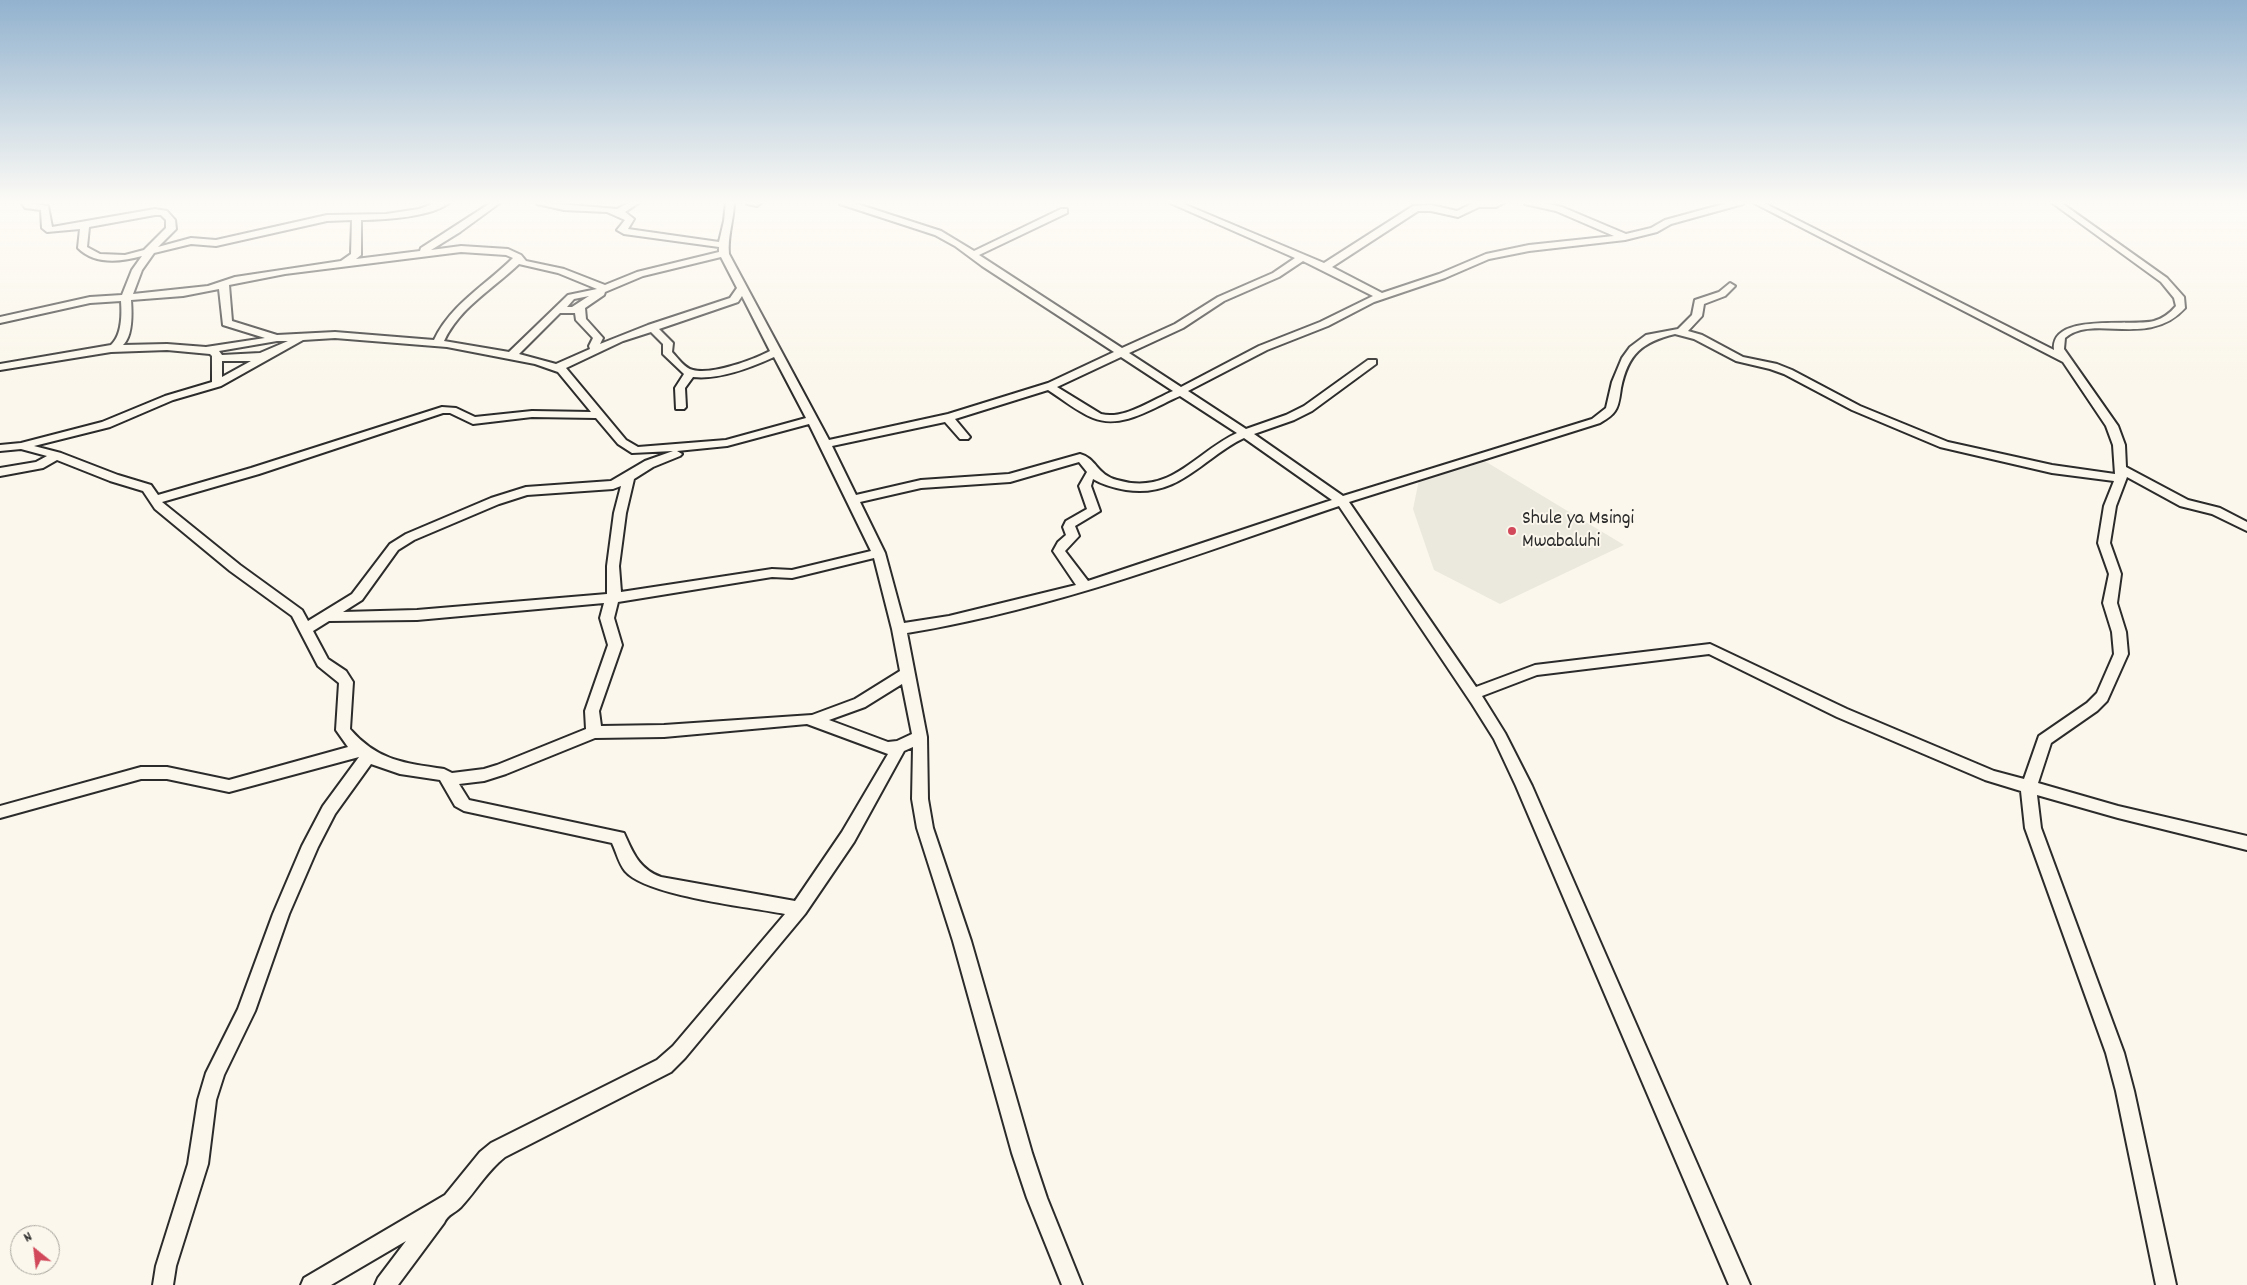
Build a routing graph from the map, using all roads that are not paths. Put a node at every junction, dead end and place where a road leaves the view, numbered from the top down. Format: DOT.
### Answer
graph roads {
  1 [pos="142,262"];
  2 [pos="345,262"];
  3 [pos="513,262"];
  4 [pos="522,262"];
  5 [pos="682,262"];
  6 [pos="728,262"];
  7 [pos="984,262"];
  8 [pos="1296,262"];
  9 [pos="1314,262"];
  10 [pos="1333,262"];
  11 [pos="1477,262"];
  12 [pos="1874,262"];
  13 [pos="2139,262"];
  14 [pos="1325,267"];
  15 [pos="224,284"];
  16 [pos="1730,286"];
  17 [pos="607,289"];
  18 [pos="127,296"];
  19 [pos="1381,296"];
  20 [pos="741,297"];
  21 [pos="580,308"];
  22 [pos="557,310"];
  23 [pos="0,320"];
  24 [pos="652,328"];
  25 [pos="1682,331"];
  26 [pos="302,336"];
  27 [pos="280,338"];
  28 [pos="437,344"];
  29 [pos="112,349"];
  30 [pos="208,350"];
  31 [pos="596,350"];
  32 [pos="1121,352"];
  33 [pos="269,355"];
  34 [pos="511,356"];
  35 [pos="774,357"];
  36 [pos="217,358"];
  37 [pos="2066,360"];
  38 [pos="1372,362"];
  39 [pos="0,367"];
  40 [pos="557,368"];
  41 [pos="690,373"];
  42 [pos="217,384"];
  43 [pos="1049,386"];
  44 [pos="1181,391"];
  45 [pos="680,407"];
  46 [pos="600,415"];
  47 [pos="948,418"];
  48 [pos="811,420"];
  49 [pos="1245,433"];
  50 [pos="964,437"];
  51 [pos="825,444"];
  52 [pos="696,446"];
  53 [pos="5,447"];
  54 [pos="57,455"];
  55 [pos="0,472"];
  56 [pos="1093,472"];
  57 [pos="2121,473"];
  58 [pos="628,477"];
  59 [pos="155,500"];
  60 [pos="852,500"];
  61 [pos="1342,501"];
  62 [pos="2247,527"];
  63 [pos="878,553"];
  64 [pos="1085,587"];
  65 [pos="613,598"];
  66 [pos="327,616"];
  67 [pos="306,629"];
  68 [pos="899,629"];
  69 [pos="907,674"];
  70 [pos="1472,694"];
  71 [pos="813,720"];
  72 [pos="594,732"];
  73 [pos="920,737"];
  74 [pos="899,747"];
  75 [pos="365,752"];
  76 [pos="449,779"];
  77 [pos="2028,788"];
  78 [pos="0,812"];
  79 [pos="2247,843"];
  80 [pos="799,908"];
  81 [pos="443,1209"];
  82 [pos="163,1285"];
  83 [pos="312,1285"];
  84 [pos="385,1285"];
  85 [pos="1072,1285"];
  86 [pos="1740,1285"];
  87 [pos="2166,1285"];
  1 -- 18 [label="street"];
  2 -- 15 [label="street"];
  3 -- 28 [label="street"];
  4 -- 17 [label="street"];
  5 -- 17 [label="street"];
  6 -- 20 [label="street"];
  7 -- 32 [label="street"];
  8 -- 32 [label="street"];
  9 -- 14 [label="street"];
  10 -- 14 [label="street"];
  11 -- 19 [label="street"];
  12 -- 37 [label="street"];
  13 -- 37 [label="street"];
  14 -- 19 [label="street"];
  15 -- 18 [label="street"];
  15 -- 27 [label="street"];
  16 -- 25 [label="street"];
  17 -- 21 [label="street"];
  17 -- 22 [label="street"];
  18 -- 23 [label="street"];
  18 -- 29 [label="street"];
  19 -- 44 [label="street"];
  20 -- 24 [label="street"];
  20 -- 35 [label="street"];
  21 -- 22 [label="street"];
  21 -- 31 [label="street"];
  22 -- 34 [label="street"];
  24 -- 31 [label="street"];
  24 -- 41 [label="street"];
  25 -- 57 [label="street"];
  25 -- 61 [label="street"];
  26 -- 27 [label="street"];
  26 -- 28 [label="street"];
  26 -- 33 [label="street"];
  27 -- 30 [label="street"];
  28 -- 34 [label="street"];
  29 -- 30 [label="street"];
  29 -- 39 [label="street"];
  30 -- 36 [label="street"];
  31 -- 40 [label="street"];
  32 -- 43 [label="street"];
  32 -- 44 [label="street"];
  33 -- 36 [label="street"];
  33 -- 42 [label="street"];
  34 -- 40 [label="street"];
  35 -- 41 [label="street"];
  35 -- 48 [label="street"];
  36 -- 42 [label="street"];
  37 -- 57 [label="street"];
  38 -- 49 [label="street"];
  40 -- 46 [label="street"];
  41 -- 45 [label="street"];
  42 -- 53 [label="street"];
  43 -- 44 [label="street"];
  43 -- 47 [label="street"];
  44 -- 49 [label="street"];
  46 -- 52 [label="street"];
  46 -- 59 [label="street"];
  47 -- 50 [label="street"];
  47 -- 51 [label="street"];
  48 -- 51 [label="street"];
  48 -- 52 [label="street"];
  49 -- 56 [label="street"];
  49 -- 61 [label="street"];
  51 -- 60 [label="street"];
  52 -- 58 [label="street"];
  53 -- 54 [label="street"];
  54 -- 55 [label="street"];
  54 -- 59 [label="street"];
  56 -- 60 [label="street"];
  56 -- 64 [label="street"];
  57 -- 62 [label="street"];
  57 -- 77 [label="street"];
  58 -- 65 [label="street"];
  58 -- 66 [label="street"];
  59 -- 67 [label="street"];
  60 -- 63 [label="street"];
  61 -- 64 [label="street"];
  61 -- 70 [label="street"];
  63 -- 65 [label="street"];
  63 -- 68 [label="street"];
  64 -- 68 [label="street"];
  65 -- 66 [label="street"];
  65 -- 72 [label="street"];
  66 -- 67 [label="street"];
  67 -- 75 [label="street"];
  68 -- 69 [label="street"];
  69 -- 71 [label="street"];
  69 -- 73 [label="street"];
  70 -- 77 [label="street"];
  70 -- 86 [label="street"];
  71 -- 72 [label="street"];
  71 -- 74 [label="street"];
  72 -- 76 [label="street"];
  73 -- 74 [label="street"];
  73 -- 85 [label="street"];
  74 -- 80 [label="street"];
  75 -- 76 [label="street"];
  75 -- 78 [label="street"];
  75 -- 82 [label="street"];
  76 -- 80 [label="street"];
  77 -- 79 [label="street"];
  77 -- 87 [label="street"];
  80 -- 81 [label="street"];
  81 -- 83 [label="street"];
  81 -- 84 [label="street"];
}
